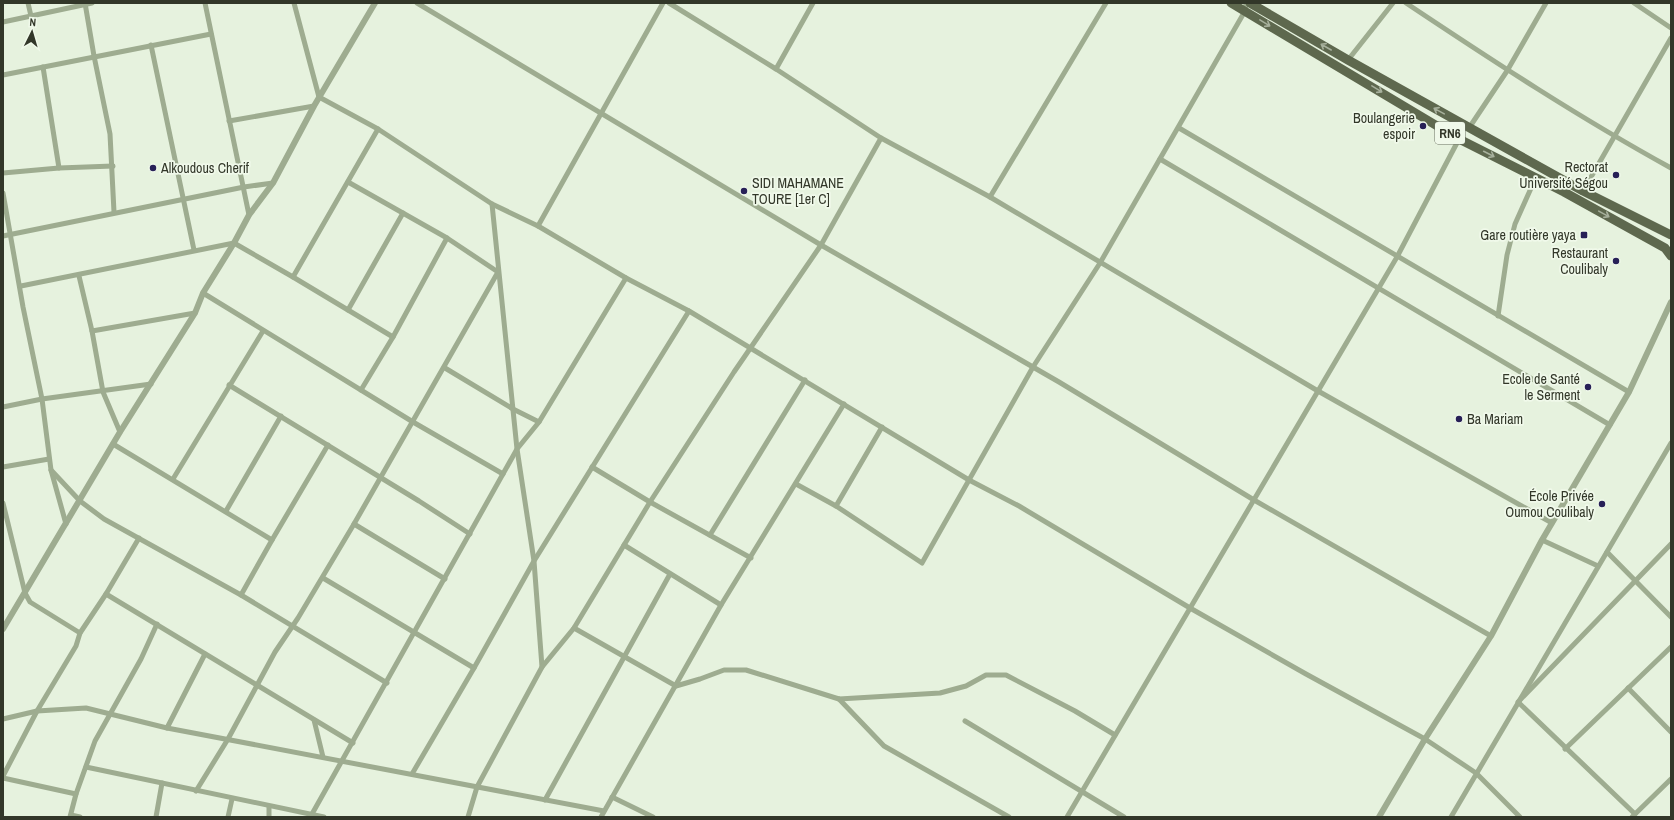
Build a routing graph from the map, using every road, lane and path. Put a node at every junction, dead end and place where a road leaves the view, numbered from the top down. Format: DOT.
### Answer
graph roads {
  1 [pos="28,3"];
  2 [pos="92,3"];
  3 [pos="205,3"];
  4 [pos="294,3"];
  5 [pos="375,3"];
  6 [pos="417,3"];
  7 [pos="662,3"];
  8 [pos="669,3"];
  9 [pos="813,3"];
  10 [pos="1106,3"];
  11 [pos="1231,3"];
  12 [pos="1393,3"];
  13 [pos="1406,3"];
  14 [pos="1546,3"];
  15 [pos="1634,3"];
  16 [pos="85,4"];
  17 [pos="1247,6"];
  18 [pos="31,16"];
  19 [pos="3,22"];
  20 [pos="1671,28"];
  21 [pos="212,34"];
  22 [pos="1671,38"];
  23 [pos="151,45"];
  24 [pos="94,56"];
  25 [pos="1348,60"];
  26 [pos="43,67"];
  27 [pos="776,69"];
  28 [pos="1508,71"];
  29 [pos="3,75"];
  30 [pos="319,97"];
  31 [pos="314,106"];
  32 [pos="601,112"];
  33 [pos="229,121"];
  34 [pos="1179,128"];
  35 [pos="1469,128"];
  36 [pos="378,129"];
  37 [pos="882,138"];
  38 [pos="1615,138"];
  39 [pos="1459,139"];
  40 [pos="1160,159"];
  41 [pos="113,166"];
  42 [pos="59,168"];
  43 [pos="1671,168"];
  44 [pos="3,173"];
  45 [pos="1536,177"];
  46 [pos="348,182"];
  47 [pos="273,183"];
  48 [pos="244,186"];
  49 [pos="1583,191"];
  50 [pos="3,193"];
  51 [pos="990,197"];
  52 [pos="184,199"];
  53 [pos="492,204"];
  54 [pos="114,212"];
  55 [pos="403,213"];
  56 [pos="249,215"];
  57 [pos="538,226"];
  58 [pos="1671,234"];
  59 [pos="10,235"];
  60 [pos="3,236"];
  61 [pos="447,238"];
  62 [pos="234,244"];
  63 [pos="821,245"];
  64 [pos="194,250"];
  65 [pos="1671,256"];
  66 [pos="1397,257"];
  67 [pos="1100,263"];
  68 [pos="498,272"];
  69 [pos="79,276"];
  70 [pos="294,276"];
  71 [pos="626,278"];
  72 [pos="21,286"];
  73 [pos="1378,289"];
  74 [pos="203,293"];
  75 [pos="1671,302"];
  76 [pos="348,310"];
  77 [pos="689,312"];
  78 [pos="195,313"];
  79 [pos="1498,316"];
  80 [pos="92,331"];
  81 [pos="263,331"];
  82 [pos="392,337"];
  83 [pos="750,348"];
  84 [pos="1033,367"];
  85 [pos="445,368"];
  86 [pos="805,380"];
  87 [pos="152,384"];
  88 [pos="229,386"];
  89 [pos="361,390"];
  90 [pos="1318,391"];
  91 [pos="103,392"];
  92 [pos="1629,392"];
  93 [pos="42,399"];
  94 [pos="844,404"];
  95 [pos="3,407"];
  96 [pos="513,409"];
  97 [pos="281,416"];
  98 [pos="413,422"];
  99 [pos="539,422"];
  100 [pos="1610,425"];
  101 [pos="882,427"];
  102 [pos="120,432"];
  103 [pos="1671,443"];
  104 [pos="113,444"];
  105 [pos="328,445"];
  106 [pos="517,449"];
  107 [pos="49,459"];
  108 [pos="3,467"];
  109 [pos="592,467"];
  110 [pos="51,470"];
  111 [pos="502,474"];
  112 [pos="381,478"];
  113 [pos="173,479"];
  114 [pos="969,480"];
  115 [pos="796,484"];
  116 [pos="80,500"];
  117 [pos="1254,500"];
  118 [pos="650,502"];
  119 [pos="3,504"];
  120 [pos="836,506"];
  121 [pos="226,511"];
  122 [pos="1552,523"];
  123 [pos="66,524"];
  124 [pos="354,524"];
  125 [pos="6,527"];
  126 [pos="470,534"];
  127 [pos="710,535"];
  128 [pos="139,538"];
  129 [pos="272,540"];
  130 [pos="1542,540"];
  131 [pos="1671,544"];
  132 [pos="624,546"];
  133 [pos="1607,552"];
  134 [pos="751,558"];
  135 [pos="534,561"];
  136 [pos="1598,566"];
  137 [pos="670,574"];
  138 [pos="323,578"];
  139 [pos="445,579"];
  140 [pos="1635,580"];
  141 [pos="25,593"];
  142 [pos="106,594"];
  143 [pos="241,595"];
  144 [pos="721,605"];
  145 [pos="1190,608"];
  146 [pos="1671,617"];
  147 [pos="156,624"];
  148 [pos="293,625"];
  149 [pos="574,628"];
  150 [pos="3,630"];
  151 [pos="414,632"];
  152 [pos="80,633"];
  153 [pos="1491,636"];
  154 [pos="1671,646"];
  155 [pos="205,654"];
  156 [pos="625,657"];
  157 [pos="542,667"];
  158 [pos="474,668"];
  159 [pos="387,683"];
  160 [pos="258,686"];
  161 [pos="676,686"];
  162 [pos="1628,688"];
  163 [pos="839,699"];
  164 [pos="1518,702"];
  165 [pos="37,711"];
  166 [pos="111,713"];
  167 [pos="3,718"];
  168 [pos="314,720"];
  169 [pos="965,721"];
  170 [pos="167,728"];
  171 [pos="1671,732"];
  172 [pos="1115,735"];
  173 [pos="228,739"];
  174 [pos="1425,739"];
  175 [pos="353,743"];
  176 [pos="1566,749"];
  177 [pos="323,757"];
  178 [pos="343,761"];
  179 [pos="86,767"];
  180 [pos="412,774"];
  181 [pos="1476,774"];
  182 [pos="3,777"];
  183 [pos="1671,779"];
  184 [pos="162,783"];
  185 [pos="477,787"];
  186 [pos="196,791"];
  187 [pos="1082,791"];
  188 [pos="76,794"];
  189 [pos="612,797"];
  190 [pos="232,799"];
  191 [pos="545,800"];
  192 [pos="269,807"];
  193 [pos="604,811"];
  194 [pos="312,814"];
  195 [pos="70,816"];
  196 [pos="1633,816"];
  197 [pos="80,817"];
  198 [pos="156,817"];
  199 [pos="228,817"];
  200 [pos="269,817"];
  201 [pos="321,817"];
  202 [pos="468,817"];
  203 [pos="601,817"];
  204 [pos="653,817"];
  205 [pos="1009,817"];
  206 [pos="1067,817"];
  207 [pos="1124,817"];
  208 [pos="1379,817"];
  209 [pos="1451,817"];
  210 [pos="1520,817"];
  1 -- 18 [label="street"];
  2 -- 16 [label="street"];
  3 -- 21 [label="street"];
  4 -- 30 [label="street"];
  5 -- 30 [label="street"];
  6 -- 32 [label="street"];
  7 -- 32 [label="street"];
  8 -- 27 [label="street"];
  9 -- 27 [label="street"];
  10 -- 51 [label="street"];
  11 -- 17 [label="highway, RN6"];
  12 -- 25 [label="street"];
  13 -- 28 [label="street"];
  14 -- 28 [label="street"];
  15 -- 20 [label="street"];
  16 -- 18 [label="street"];
  16 -- 24 [label="street"];
  25 -- 17 [label="highway, RN6, one-way"];
  17 -- 34 [label="street"];
  17 -- 39 [label="highway, RN6, one-way"];
  18 -- 19 [label="street"];
  21 -- 23 [label="street"];
  21 -- 33 [label="street"];
  22 -- 38 [label="street"];
  23 -- 24 [label="street"];
  23 -- 52 [label="street"];
  24 -- 26 [label="street"];
  24 -- 41 [label="street"];
  35 -- 25 [label="highway, RN6, one-way"];
  26 -- 29 [label="street"];
  26 -- 42 [label="street"];
  27 -- 37 [label="street"];
  28 -- 35 [label="street"];
  28 -- 38 [label="street"];
  30 -- 31 [label="street"];
  30 -- 36 [label="street"];
  31 -- 33 [label="street"];
  31 -- 47 [label="street"];
  32 -- 57 [label="street"];
  32 -- 63 [label="street"];
  33 -- 48 [label="street"];
  34 -- 40 [label="street"];
  34 -- 66 [label="street"];
  35 -- 49 [label="highway, RN6"];
  36 -- 46 [label="street"];
  36 -- 53 [label="street"];
  37 -- 51 [label="street"];
  37 -- 63 [label="street"];
  38 -- 43 [label="street"];
  38 -- 49 [label="street"];
  39 -- 45 [label="highway, RN6, one-way"];
  39 -- 66 [label="street"];
  40 -- 67 [label="street"];
  40 -- 73 [label="street"];
  41 -- 42 [label="street"];
  41 -- 54 [label="street"];
  42 -- 44 [label="street"];
  45 -- 65 [label="highway, RN6, one-way"];
  45 -- 79 [label="street"];
  46 -- 55 [label="street"];
  46 -- 70 [label="street"];
  47 -- 48 [label="street"];
  47 -- 56 [label="street"];
  48 -- 52 [label="street"];
  48 -- 56 [label="street"];
  49 -- 58 [label="highway, RN6"];
  50 -- 59 [label="street"];
  51 -- 67 [label="street"];
  52 -- 54 [label="street"];
  52 -- 64 [label="street"];
  53 -- 57 [label="street"];
  53 -- 68 [label="street"];
  54 -- 59 [label="street"];
  55 -- 61 [label="street"];
  55 -- 76 [label="street"];
  56 -- 62 [label="street"];
  57 -- 71 [label="street"];
  59 -- 60 [label="street"];
  59 -- 72 [label="street"];
  61 -- 68 [label="street"];
  61 -- 82 [label="street"];
  62 -- 64 [label="street"];
  62 -- 70 [label="street"];
  62 -- 74 [label="street"];
  63 -- 83 [label="street"];
  63 -- 84 [label="street"];
  64 -- 69 [label="street"];
  66 -- 73 [label="street"];
  66 -- 79 [label="street"];
  67 -- 84 [label="street"];
  67 -- 90 [label="street"];
  68 -- 85 [label="street"];
  68 -- 96 [label="street"];
  69 -- 72 [label="street"];
  69 -- 80 [label="street"];
  70 -- 76 [label="street"];
  71 -- 77 [label="street"];
  71 -- 99 [label="street"];
  72 -- 93 [label="street"];
  73 -- 90 [label="street"];
  73 -- 100 [label="street"];
  74 -- 78 [label="street"];
  74 -- 81 [label="street"];
  75 -- 92 [label="street"];
  76 -- 82 [label="street"];
  77 -- 83 [label="street"];
  77 -- 109 [label="street"];
  78 -- 80 [label="street"];
  78 -- 87 [label="street"];
  79 -- 92 [label="street"];
  80 -- 91 [label="street"];
  81 -- 88 [label="street"];
  81 -- 89 [label="street"];
  82 -- 89 [label="street"];
  83 -- 86 [label="street"];
  83 -- 118 [label="street"];
  84 -- 114 [label="street"];
  84 -- 117 [label="street"];
  85 -- 96 [label="street"];
  85 -- 98 [label="street"];
  86 -- 94 [label="street"];
  86 -- 127 [label="street"];
  87 -- 91 [label="street"];
  87 -- 102 [label="street"];
  88 -- 97 [label="street"];
  88 -- 113 [label="street"];
  89 -- 98 [label="street"];
  90 -- 117 [label="street"];
  90 -- 122 [label="street"];
  91 -- 93 [label="street"];
  91 -- 102 [label="street"];
  92 -- 100 [label="street"];
  93 -- 95 [label="street"];
  93 -- 107 [label="street"];
  94 -- 101 [label="street"];
  94 -- 115 [label="street"];
  96 -- 99 [label="street"];
  96 -- 106 [label="street"];
  97 -- 105 [label="street"];
  97 -- 121 [label="street"];
  98 -- 111 [label="street"];
  98 -- 112 [label="street"];
  99 -- 106 [label="street"];
  100 -- 122 [label="street"];
  101 -- 114 [label="street"];
  101 -- 120 [label="street"];
  102 -- 104 [label="street"];
  103 -- 133 [label="street"];
  104 -- 113 [label="street"];
  104 -- 116 [label="street"];
  105 -- 112 [label="street"];
  105 -- 129 [label="street"];
  106 -- 111 [label="street"];
  106 -- 135 [label="street"];
  107 -- 108 [label="street"];
  107 -- 110 [label="street"];
  109 -- 118 [label="street"];
  109 -- 135 [label="street"];
  110 -- 116 [label="street"];
  110 -- 123 [label="street"];
  111 -- 126 [label="street"];
  112 -- 124 [label="street"];
  112 -- 126 [label="street"];
  113 -- 121 [label="street"];
  114 -- 120 [label="street"];
  114 -- 145 [label="street"];
  115 -- 120 [label="street"];
  115 -- 134 [label="street"];
  116 -- 123 [label="street"];
  116 -- 128 [label="street"];
  117 -- 145 [label="street"];
  117 -- 153 [label="street"];
  118 -- 127 [label="street"];
  118 -- 132 [label="street"];
  119 -- 125 [label="street"];
  121 -- 129 [label="street"];
  122 -- 130 [label="street"];
  123 -- 141 [label="street"];
  124 -- 138 [label="street"];
  124 -- 139 [label="street"];
  125 -- 141 [label="street"];
  126 -- 139 [label="street"];
  127 -- 134 [label="street"];
  128 -- 142 [label="street"];
  128 -- 143 [label="street"];
  129 -- 143 [label="street"];
  130 -- 136 [label="street"];
  130 -- 153 [label="street"];
  131 -- 140 [label="street"];
  132 -- 137 [label="street"];
  132 -- 149 [label="street"];
  133 -- 136 [label="street"];
  133 -- 140 [label="street"];
  134 -- 144 [label="street"];
  135 -- 157 [label="street"];
  135 -- 158 [label="street"];
  136 -- 164 [label="street"];
  137 -- 144 [label="street"];
  137 -- 156 [label="street"];
  138 -- 148 [label="street"];
  138 -- 151 [label="street"];
  139 -- 151 [label="street"];
  140 -- 146 [label="street"];
  140 -- 164 [label="street"];
  141 -- 150 [label="street"];
  141 -- 152 [label="street"];
  142 -- 147 [label="street"];
  142 -- 152 [label="street"];
  143 -- 148 [label="street"];
  144 -- 161 [label="street"];
  145 -- 172 [label="street"];
  145 -- 174 [label="street"];
  147 -- 155 [label="street"];
  147 -- 166 [label="street"];
  148 -- 159 [label="street"];
  148 -- 160 [label="street"];
  149 -- 156 [label="street"];
  149 -- 157 [label="street"];
  151 -- 158 [label="street"];
  151 -- 159 [label="street"];
  152 -- 165 [label="street"];
  153 -- 174 [label="street"];
  154 -- 162 [label="street"];
  155 -- 160 [label="street"];
  155 -- 170 [label="street"];
  156 -- 161 [label="street"];
  156 -- 191 [label="street"];
  157 -- 185 [label="street"];
  158 -- 180 [label="street"];
  159 -- 175 [label="street"];
  160 -- 168 [label="street"];
  160 -- 173 [label="street"];
  161 -- 163 [label="street"];
  161 -- 189 [label="street"];
  162 -- 171 [label="street"];
  162 -- 176 [label="street"];
  163 -- 172 [label="street"];
  163 -- 205 [label="street"];
  164 -- 176 [label="street"];
  164 -- 181 [label="street"];
  165 -- 166 [label="street"];
  165 -- 167 [label="street"];
  165 -- 182 [label="street"];
  166 -- 170 [label="street"];
  166 -- 179 [label="street"];
  168 -- 175 [label="street"];
  168 -- 177 [label="street"];
  169 -- 187 [label="street"];
  170 -- 173 [label="street"];
  172 -- 187 [label="street"];
  173 -- 177 [label="street"];
  173 -- 186 [label="street"];
  174 -- 181 [label="street"];
  174 -- 208 [label="street"];
  175 -- 178 [label="street"];
  176 -- 196 [label="street"];
  177 -- 178 [label="street"];
  178 -- 180 [label="street"];
  178 -- 194 [label="street"];
  179 -- 184 [label="street"];
  179 -- 188 [label="street"];
  180 -- 185 [label="street"];
  181 -- 209 [label="street"];
  181 -- 210 [label="street"];
  182 -- 188 [label="street"];
  183 -- 196 [label="street"];
  184 -- 186 [label="street"];
  184 -- 198 [label="street"];
  185 -- 191 [label="street"];
  185 -- 202 [label="street"];
  186 -- 190 [label="street"];
  187 -- 206 [label="street"];
  187 -- 207 [label="street"];
  188 -- 195 [label="street"];
  189 -- 193 [label="street"];
  189 -- 204 [label="street"];
  190 -- 192 [label="street"];
  190 -- 199 [label="street"];
  191 -- 193 [label="street"];
  192 -- 194 [label="street"];
  192 -- 200 [label="street"];
  193 -- 203 [label="street"];
  194 -- 201 [label="street"];
  195 -- 197 [label="street"];
}
